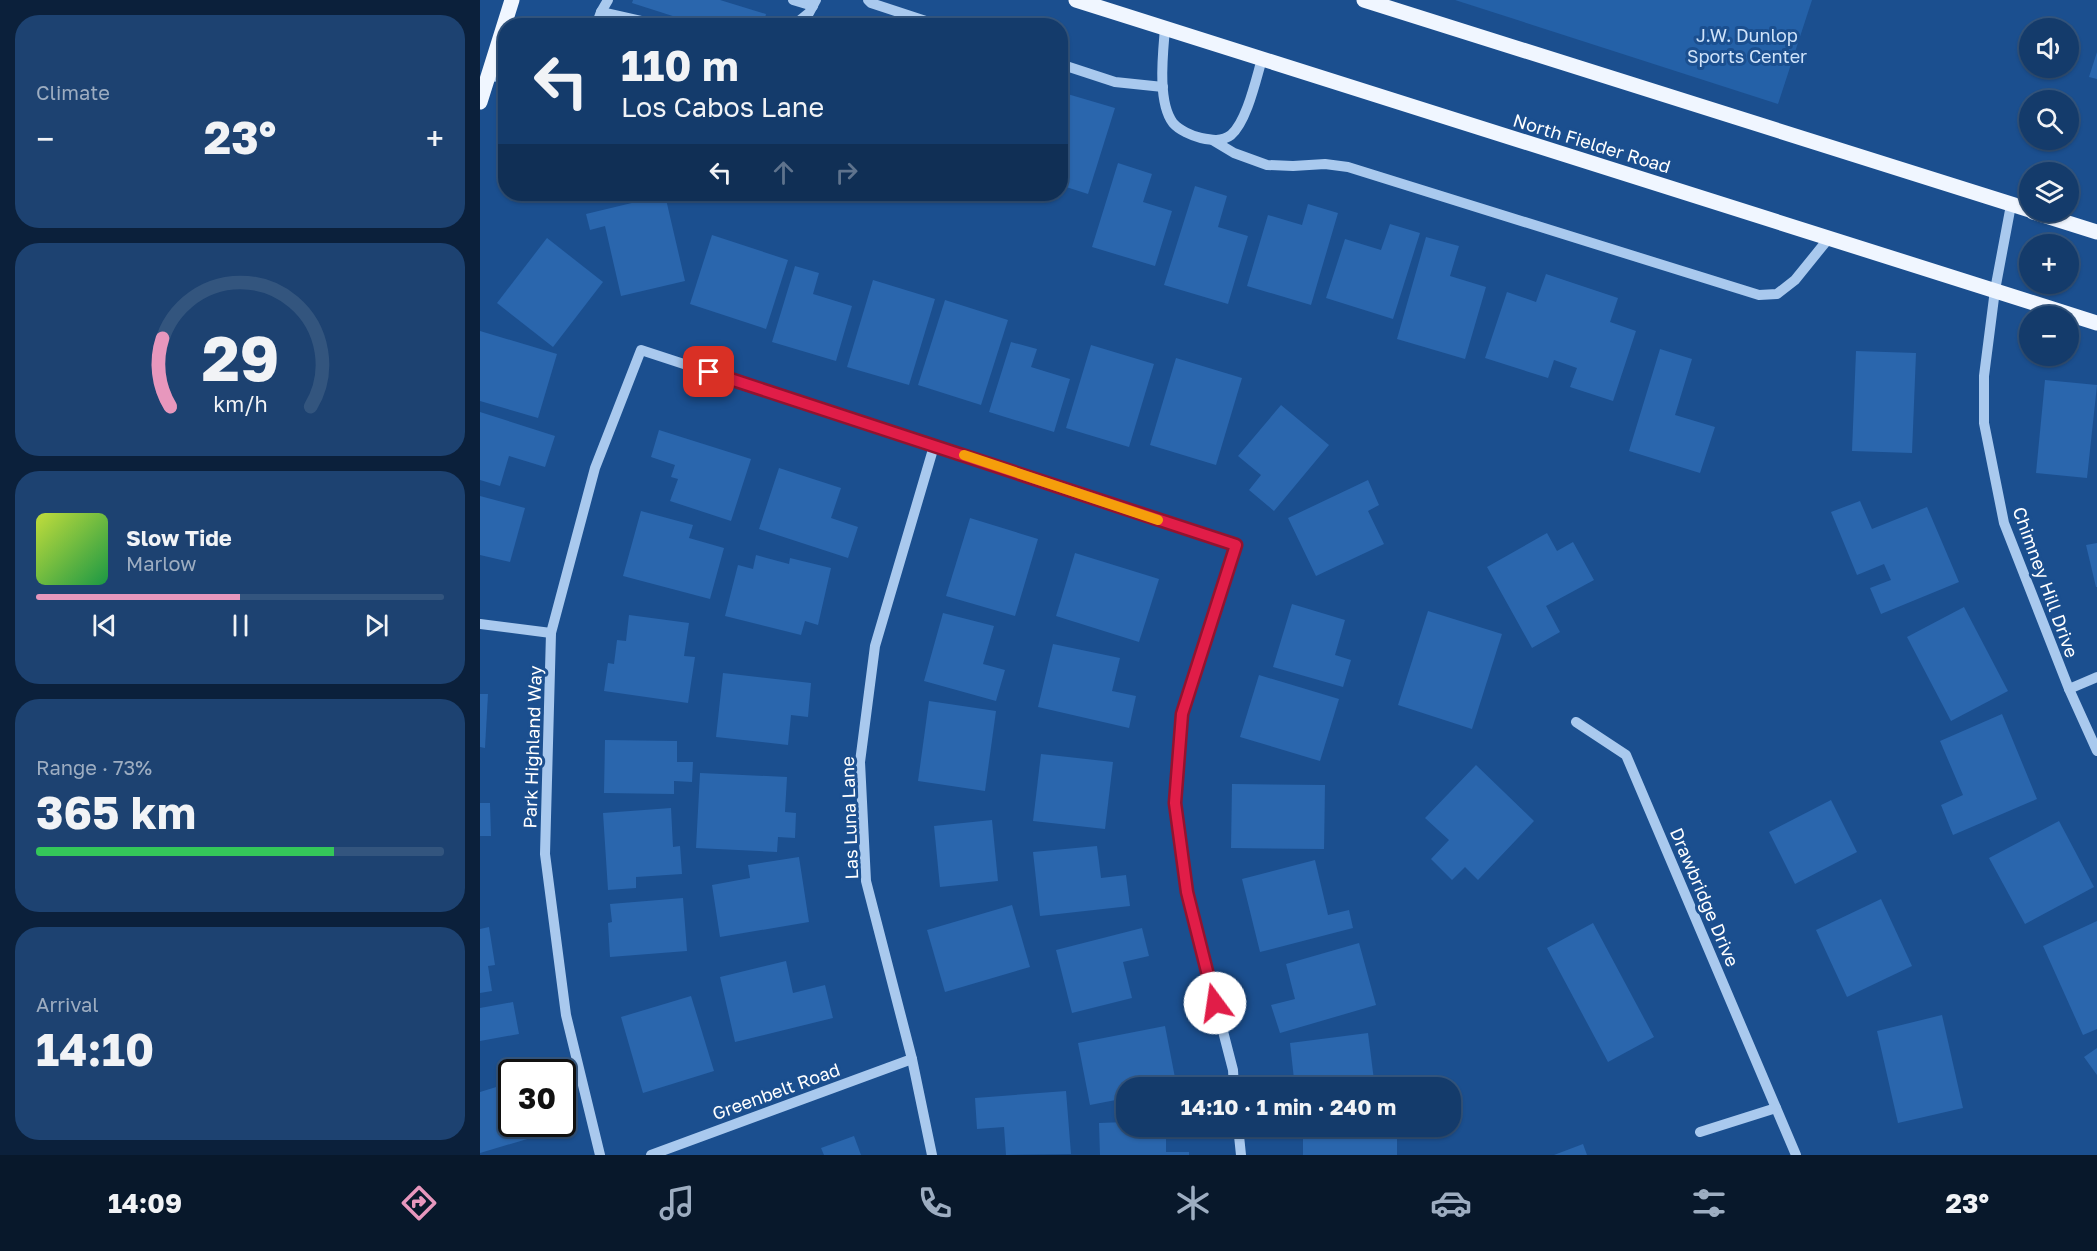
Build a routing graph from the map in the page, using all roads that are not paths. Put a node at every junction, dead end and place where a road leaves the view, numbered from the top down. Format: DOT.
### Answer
graph roads {
  1 [pos="512,0"];
  2 [pos="608,0"];
  3 [pos="793,0"];
  4 [pos="868,0"];
  5 [pos="1076,0"];
  6 [pos="1364,0"];
  7 [pos="814,3"];
  8 [pos="601,12"];
  9 [pos="506,18"];
  10 [pos="599,18"];
  11 [pos="628,18"];
  12 [pos="802,18"];
  13 [pos="917,18"];
  14 [pos="1165,28"];
  15 [pos="498,45"];
  16 [pos="1262,59"];
  17 [pos="1068,67"];
  18 [pos="498,76"];
  19 [pos="488,77"];
  20 [pos="1163,87"];
  21 [pos="480,102"];
  22 [pos="1214,141"];
  23 [pos="2011,204"];
  24 [pos="2019,207"];
  25 [pos="2066,222"];
  26 [pos="2097,232"];
  27 [pos="1829,238"];
  28 [pos="1995,290"];
  29 [pos="2097,322"];
  30 [pos="934,446"];
  31 [pos="480,624"];
  32 [pos="551,633"];
  33 [pos="2097,678"];
  34 [pos="2069,689"];
  35 [pos="1576,722"];
  36 [pos="2097,751"];
  37 [pos="912,1059"];
  38 [pos="1233,1077"];
  39 [pos="1776,1108"];
  40 [pos="1700,1132"];
  41 [pos="1239,1137"];
  42 [pos="600,1155"];
  43 [pos="651,1155"];
  44 [pos="932,1155"];
  45 [pos="1241,1155"];
  46 [pos="1796,1155"];
  1 -- 9 [label="main road"];
  2 -- 8 [label="street"];
  3 -- 7 [label="street"];
  4 -- 13 [label="street"];
  5 -- 14 [label="main road, North Fielder Road"];
  6 -- 23 [label="main road"];
  7 -- 12 [label="street"];
  8 -- 10 [label="street"];
  8 -- 11 [label="street"];
  14 -- 16 [label="main road, North Fielder Road"];
  14 -- 20 [label="street"];
  15 -- 19 [label="main road"];
  16 -- 22 [label="street"];
  16 -- 27 [label="main road, North Fielder Road"];
  17 -- 20 [label="street"];
  18 -- 19 [label="street"];
  19 -- 21 [label="main road"];
  20 -- 22 [label="street"];
  22 -- 27 [label="street"];
  23 -- 24 [label="main road"];
  23 -- 28 [label="street, Chimney Hill Drive"];
  25 -- 26 [label="main road"];
  27 -- 28 [label="main road, North Fielder Road"];
  28 -- 29 [label="main road, North Fielder Road"];
  28 -- 34 [label="street, Chimney Hill Drive"];
  30 -- 32 [label="street, Park Highland Way"];
  30 -- 37 [label="street, Las Luna Lane"];
  30 -- 38 [label="street"];
  31 -- 32 [label="street"];
  32 -- 42 [label="street, Park Highland Way"];
  33 -- 34 [label="street"];
  34 -- 36 [label="street, Chimney Hill Drive"];
  35 -- 39 [label="street, Drawbridge Drive"];
  37 -- 43 [label="street, Greenbelt Road"];
  37 -- 44 [label="street, Las Luna Lane"];
  39 -- 40 [label="street"];
  39 -- 46 [label="street, Drawbridge Drive"];
  41 -- 45 [label="street"];
}
